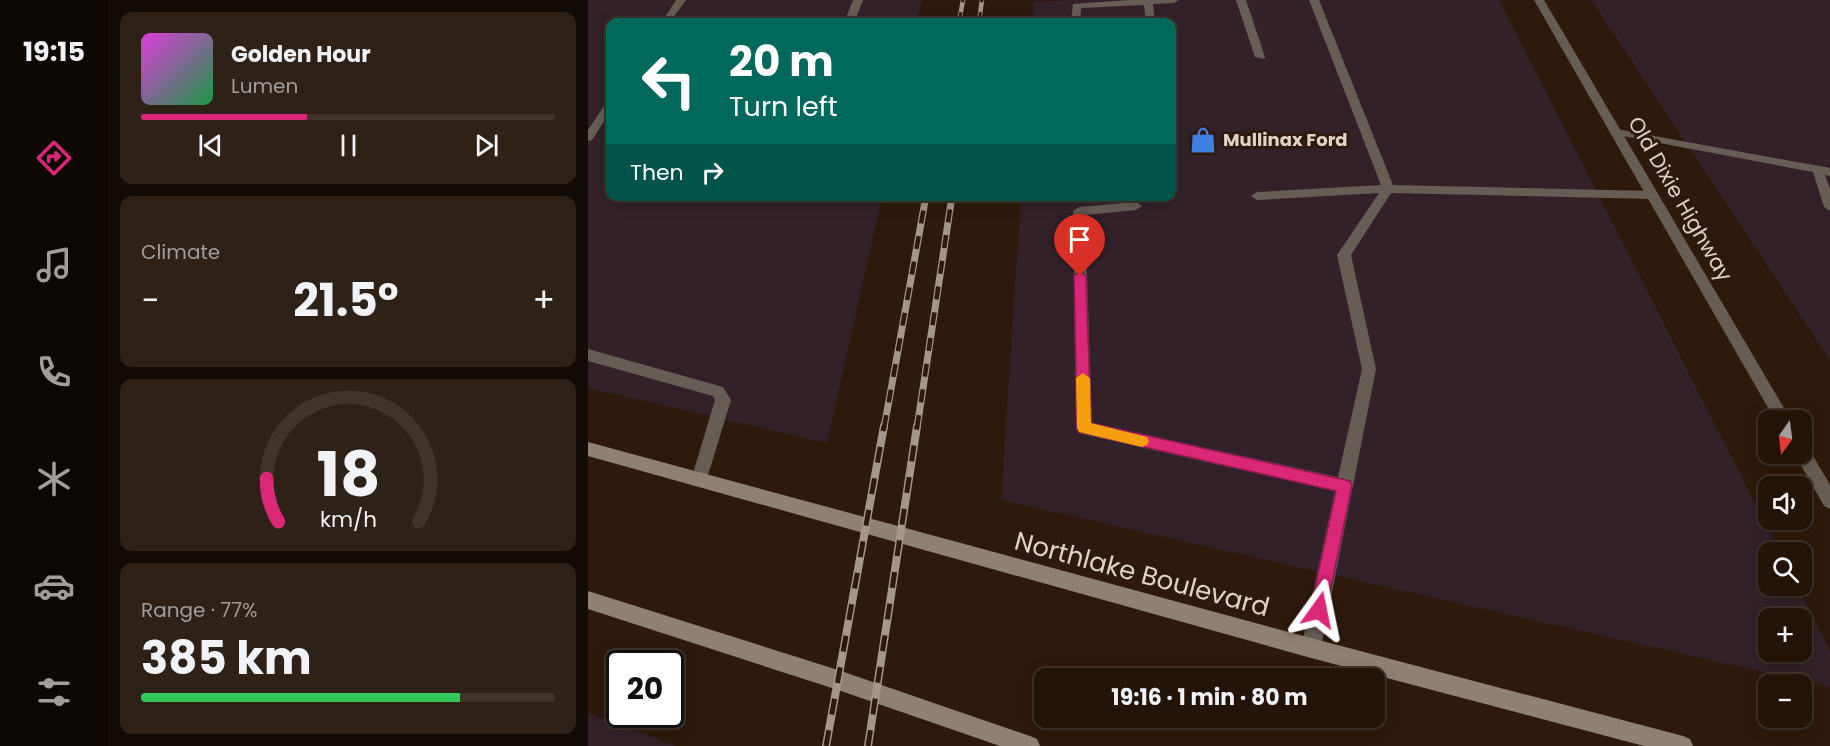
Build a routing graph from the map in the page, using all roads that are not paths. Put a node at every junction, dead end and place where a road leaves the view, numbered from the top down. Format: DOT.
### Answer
graph roads {
  1 [pos="681,0"];
  2 [pos="858,0"];
  3 [pos="1174,0"];
  4 [pos="1241,0"];
  5 [pos="1314,0"];
  6 [pos="1539,0"];
  7 [pos="1148,2"];
  8 [pos="669,18"];
  9 [pos="851,18"];
  10 [pos="1076,18"];
  11 [pos="1150,18"];
  12 [pos="1260,57"];
  13 [pos="606,109"];
  14 [pos="593,124"];
  15 [pos="1616,132"];
  16 [pos="588,138"];
  17 [pos="1824,171"];
  18 [pos="1388,189"];
  19 [pos="1653,195"];
  20 [pos="1257,196"];
  21 [pos="1079,203"];
  22 [pos="1136,206"];
  23 [pos="1830,207"];
  24 [pos="588,355"];
  25 [pos="1777,410"];
  26 [pos="588,449"];
  27 [pos="1809,464"];
  28 [pos="699,480"];
  29 [pos="1344,486"];
  30 [pos="1830,500"];
  31 [pos="588,600"];
  32 [pos="1311,648"];
  33 [pos="1030,746"];
  34 [pos="1683,746"];
  1 -- 8 [label="street"];
  2 -- 9 [label="street"];
  3 -- 7 [label="street"];
  4 -- 12 [label="street"];
  5 -- 18 [label="street"];
  6 -- 15 [label="street, Old Dixie Highway"];
  7 -- 10 [label="street"];
  7 -- 11 [label="street"];
  13 -- 14 [label="street"];
  14 -- 16 [label="street"];
  15 -- 17 [label="street"];
  15 -- 19 [label="street, Old Dixie Highway"];
  17 -- 23 [label="street"];
  18 -- 19 [label="street"];
  18 -- 20 [label="street"];
  18 -- 29 [label="street"];
  19 -- 25 [label="street, Old Dixie Highway"];
  21 -- 22 [label="street"];
  21 -- 29 [label="street"];
  24 -- 28 [label="street"];
  26 -- 28 [label="main road, Northlake Boulevard"];
  27 -- 30 [label="street"];
  28 -- 32 [label="main road, Northlake Boulevard"];
  29 -- 32 [label="street"];
  31 -- 33 [label="main road"];
  32 -- 34 [label="main road, Northlake Boulevard"];
}
